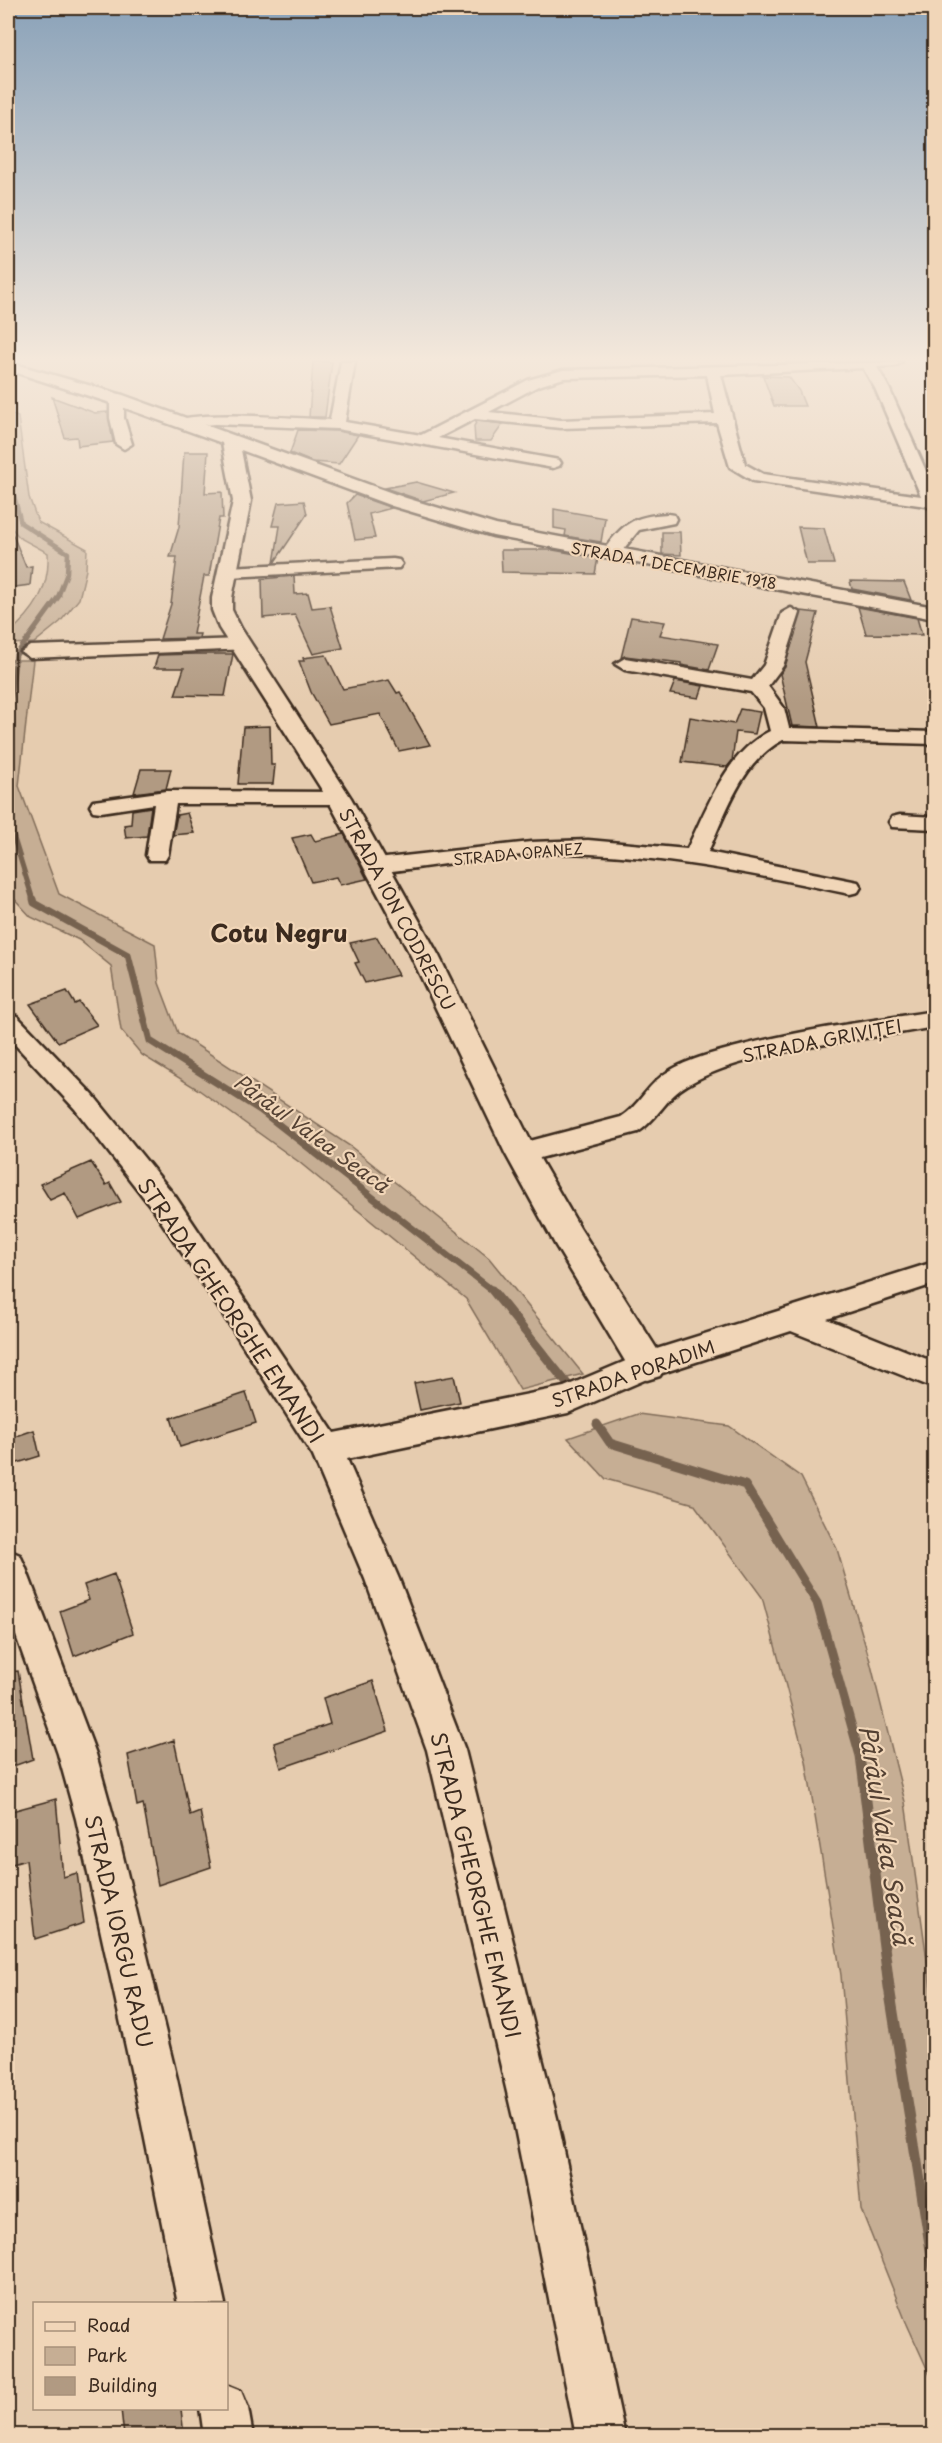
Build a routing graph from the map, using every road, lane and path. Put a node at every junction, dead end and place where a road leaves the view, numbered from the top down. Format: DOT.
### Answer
graph roads {
  1 [pos="237,476"];
  2 [pos="330,476"];
  3 [pos="755,476"];
  4 [pos="921,476"];
  5 [pos="934,504"];
  6 [pos="668,519"];
  7 [pos="610,554"];
  8 [pos="393,564"];
  9 [pos="228,572"];
  10 [pos="791,613"];
  11 [pos="934,613"];
  12 [pos="242,645"];
  13 [pos="30,652"];
  14 [pos="625,664"];
  15 [pos="757,687"];
  16 [pos="780,734"];
  17 [pos="934,738"];
  18 [pos="166,797"];
  19 [pos="339,798"];
  20 [pos="101,806"];
  21 [pos="900,822"];
  22 [pos="934,823"];
  23 [pos="157,855"];
  24 [pos="695,856"];
  25 [pos="377,866"];
  26 [pos="850,887"];
  27 [pos="934,1019"];
  28 [pos="8,1022"];
  29 [pos="520,1153"];
  30 [pos="934,1273"];
  31 [pos="794,1319"];
  32 [pos="647,1365"];
  33 [pos="934,1375"];
  34 [pos="326,1449"];
  35 [pos="8,1566"];
  36 [pos="202,2302"];
  37 [pos="224,2410"];
  38 [pos="230,2436"];
  39 [pos="601,2436"];
  1 -- 9 [label="main road, STRADA ION CODRESCU"];
  2 -- 7 [label="main road, STRADA 1 DECEMBRIE 1918"];
  3 -- 5 [label="street"];
  4 -- 5 [label="street"];
  6 -- 7 [label="street"];
  7 -- 11 [label="main road, STRADA 1 DECEMBRIE 1918"];
  8 -- 9 [label="street"];
  9 -- 12 [label="main road, STRADA ION CODRESCU"];
  10 -- 15 [label="street"];
  12 -- 13 [label="street"];
  12 -- 19 [label="main road, STRADA ION CODRESCU"];
  14 -- 15 [label="street"];
  15 -- 16 [label="street"];
  16 -- 17 [label="street"];
  16 -- 24 [label="street"];
  18 -- 19 [label="street"];
  18 -- 20 [label="street"];
  18 -- 23 [label="street"];
  19 -- 25 [label="main road, STRADA ION CODRESCU"];
  21 -- 22 [label="street"];
  24 -- 25 [label="street, STRADA OPANEZ"];
  24 -- 26 [label="street, STRADA OPANEZ"];
  25 -- 29 [label="main road, STRADA ION CODRESCU"];
  27 -- 29 [label="street, STRADA GRIVIȚEI"];
  28 -- 34 [label="street, STRADA GHEORGHE EMANDI"];
  29 -- 32 [label="main road, STRADA ION CODRESCU"];
  30 -- 31 [label="street, STRADA PORADIM"];
  31 -- 32 [label="street, STRADA PORADIM"];
  31 -- 33 [label="street"];
  32 -- 34 [label="street, STRADA PORADIM"];
  34 -- 39 [label="street, STRADA GHEORGHE EMANDI"];
  35 -- 36 [label="street, STRADA IORGU RADU"];
  37 -- 38 [label="street"];
}
